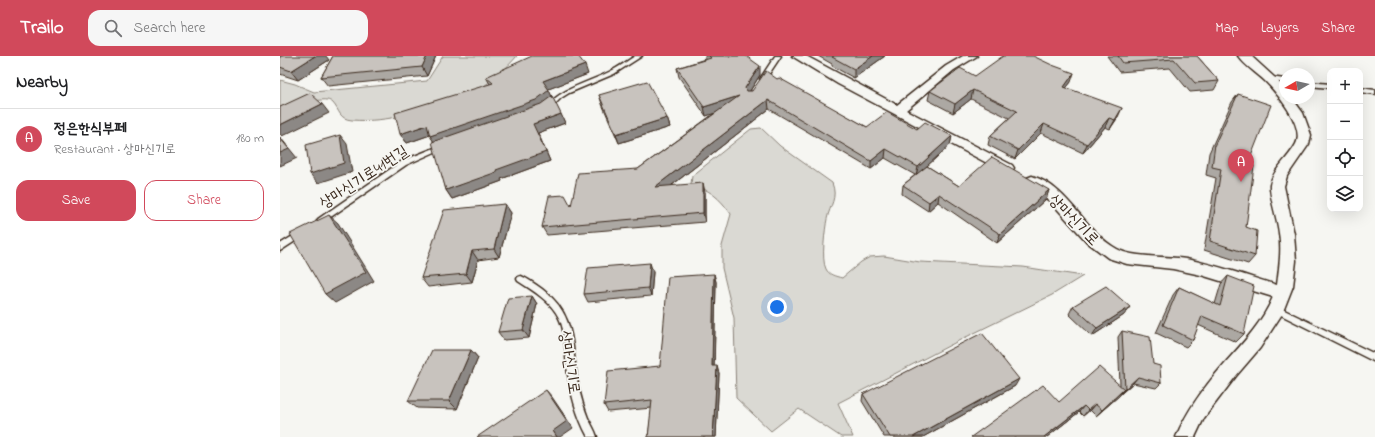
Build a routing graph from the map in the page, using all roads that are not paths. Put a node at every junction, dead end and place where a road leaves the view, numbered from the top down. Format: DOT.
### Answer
graph roads {
  1 [pos="639,56"];
  2 [pos="778,56"];
  3 [pos="798,56"];
  4 [pos="971,56"];
  5 [pos="1244,56"];
  6 [pos="1270,79"];
  7 [pos="1279,80"];
  8 [pos="1315,85"];
  9 [pos="758,86"];
  10 [pos="1327,86"];
  11 [pos="1279,90"];
  12 [pos="1363,90"];
  13 [pos="1375,92"];
  14 [pos="1290,104"];
  15 [pos="898,110"];
  16 [pos="543,111"];
  17 [pos="447,145"];
  18 [pos="315,224"];
  19 [pos="309,228"];
  20 [pos="280,248"];
  21 [pos="521,279"];
  22 [pos="1282,293"];
  23 [pos="1276,310"];
  24 [pos="1375,358"];
  25 [pos="593,437"];
  26 [pos="1185,437"];
  1 -- 16 [label="lane"];
  2 -- 9 [label="lane"];
  3 -- 15 [label="street, 상마신기로"];
  4 -- 15 [label="street"];
  5 -- 6 [label="street"];
  6 -- 7 [label="lane"];
  6 -- 11 [label="street"];
  8 -- 10 [label="lane"];
  12 -- 13 [label="lane"];
  14 -- 22 [label="street"];
  15 -- 22 [label="street, 상마신기로"];
  17 -- 18 [label="lane, 상마신기로41번길"];
  19 -- 20 [label="lane, 상마신기로41번길"];
  21 -- 25 [label="lane, 상마신기로"];
  22 -- 23 [label="street"];
  23 -- 24 [label="lane"];
  23 -- 26 [label="street"];
}
